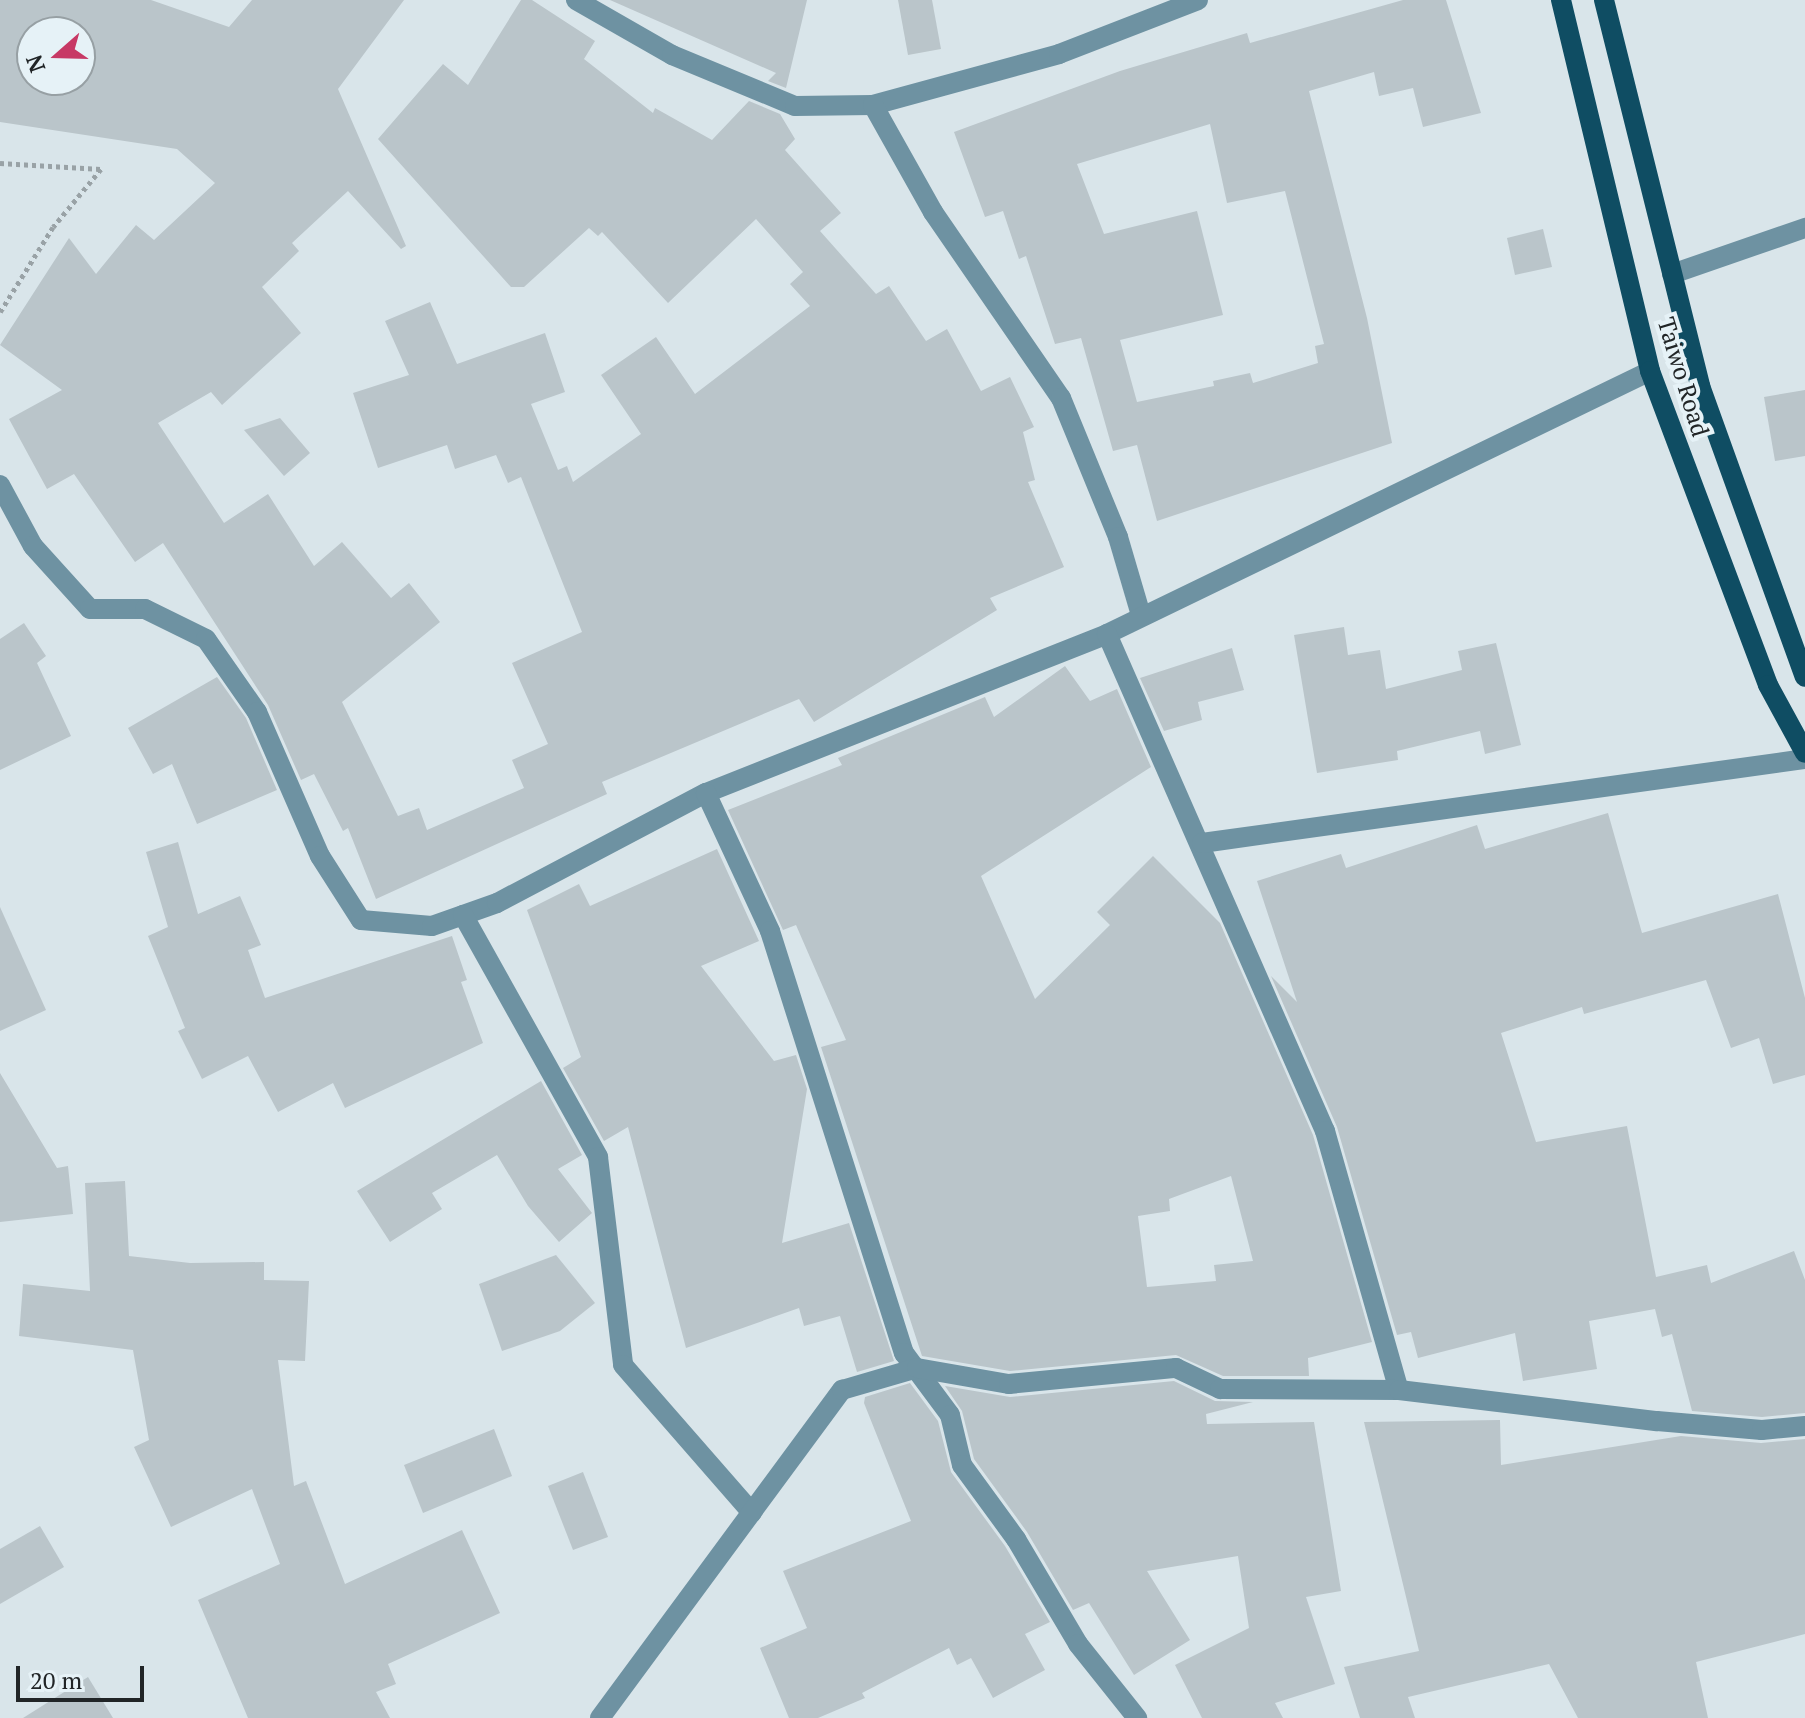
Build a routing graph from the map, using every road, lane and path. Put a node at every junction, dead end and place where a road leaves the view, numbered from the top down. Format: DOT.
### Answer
graph roads {
  1 [pos="576,0"];
  2 [pos="1198,0"];
  3 [pos="1561,0"];
  4 [pos="1604,0"];
  5 [pos="873,105"];
  6 [pos="0,163"];
  7 [pos="1805,228"];
  8 [pos="1672,274"];
  9 [pos="0,312"];
  10 [pos="1650,371"];
  11 [pos="0,485"];
  12 [pos="1141,615"];
  13 [pos="1107,634"];
  14 [pos="1805,677"];
  15 [pos="1805,756"];
  16 [pos="706,793"];
  17 [pos="1202,843"];
  18 [pos="463,915"];
  19 [pos="917,1368"];
  20 [pos="1399,1390"];
  21 [pos="1805,1426"];
  22 [pos="752,1513"];
  23 [pos="600,1718"];
  24 [pos="1137,1718"];
  1 -- 5 [label="street"];
  2 -- 5 [label="street"];
  3 -- 10 [label="main road, Taiwo Road"];
  4 -- 8 [label="main road, Taiwo Road"];
  5 -- 12 [label="street"];
  6 -- 9 [label="path"];
  7 -- 8 [label="street"];
  8 -- 14 [label="main road, Taiwo Road"];
  10 -- 12 [label="street"];
  10 -- 15 [label="main road, Taiwo Road"];
  11 -- 18 [label="street"];
  12 -- 13 [label="street"];
  13 -- 16 [label="street"];
  13 -- 17 [label="street"];
  15 -- 17 [label="street"];
  16 -- 18 [label="street"];
  16 -- 19 [label="street"];
  17 -- 20 [label="street"];
  18 -- 22 [label="street"];
  19 -- 20 [label="street"];
  19 -- 22 [label="street"];
  19 -- 24 [label="street"];
  20 -- 21 [label="street"];
  22 -- 23 [label="street"];
}
